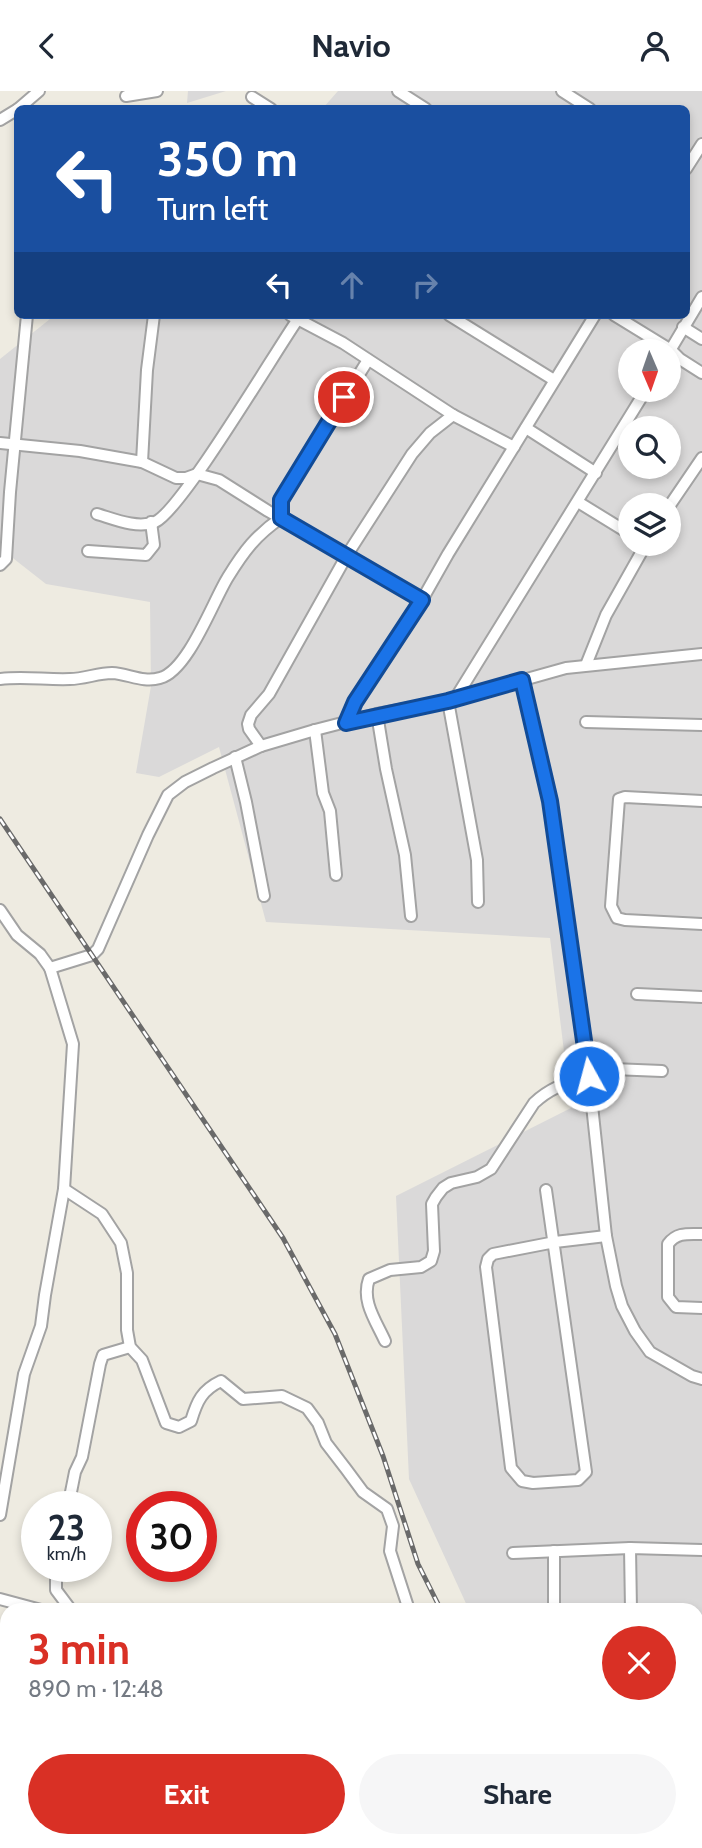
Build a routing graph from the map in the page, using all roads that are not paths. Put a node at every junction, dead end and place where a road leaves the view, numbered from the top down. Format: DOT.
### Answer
graph roads {
  1 [pos="39,91"];
  2 [pos="157,91"];
  3 [pos="398,91"];
  4 [pos="562,91"];
  5 [pos="125,96"];
  6 [pos="252,97"];
  7 [pos="23,105"];
  8 [pos="265,105"];
  9 [pos="420,105"];
  10 [pos="584,105"];
  11 [pos="702,144"];
  12 [pos="690,163"];
  13 [pos="702,299"];
  14 [pos="690,317"];
  15 [pos="27,319"];
  16 [pos="154,319"];
  17 [pos="293,319"];
  18 [pos="297,319"];
  19 [pos="455,319"];
  20 [pos="592,319"];
  21 [pos="620,319"];
  22 [pos="688,319"];
  23 [pos="683,327"];
  24 [pos="650,339"];
  25 [pos="677,339"];
  26 [pos="702,339"];
  27 [pos="368,360"];
  28 [pos="681,360"];
  29 [pos="702,373"];
  30 [pos="554,380"];
  31 [pos="638,403"];
  32 [pos="453,415"];
  33 [pos="526,428"];
  34 [pos="0,443"];
  35 [pos="15,444"];
  36 [pos="514,447"];
  37 [pos="702,458"];
  38 [pos="142,462"];
  39 [pos="596,473"];
  40 [pos="197,474"];
  41 [pos="679,493"];
  42 [pos="281,500"];
  43 [pos="578,502"];
  44 [pos="263,507"];
  45 [pos="97,514"];
  46 [pos="281,518"];
  47 [pos="151,522"];
  48 [pos="618,527"];
  49 [pos="88,551"];
  50 [pos="346,555"];
  51 [pos="639,556"];
  52 [pos="0,565"];
  53 [pos="422,600"];
  54 [pos="702,654"];
  55 [pos="586,665"];
  56 [pos="0,679"];
  57 [pos="522,680"];
  58 [pos="451,700"];
  59 [pos="377,714"];
  60 [pos="586,722"];
  61 [pos="346,723"];
  62 [pos="702,725"];
  63 [pos="315,730"];
  64 [pos="261,746"];
  65 [pos="235,757"];
  66 [pos="702,801"];
  67 [pos="336,875"];
  68 [pos="264,896"];
  69 [pos="478,902"];
  70 [pos="0,910"];
  71 [pos="411,916"];
  72 [pos="702,925"];
  73 [pos="50,968"];
  74 [pos="637,994"];
  75 [pos="702,997"];
  76 [pos="662,1071"];
  77 [pos="588,1072"];
  78 [pos="64,1189"];
  79 [pos="546,1190"];
  80 [pos="702,1234"];
  81 [pos="606,1236"];
  82 [pos="555,1242"];
  83 [pos="702,1308"];
  84 [pos="385,1341"];
  85 [pos="130,1347"];
  86 [pos="702,1379"];
  87 [pos="71,1491"];
  88 [pos="0,1515"];
  89 [pos="631,1548"];
  90 [pos="702,1550"];
  91 [pos="554,1551"];
  92 [pos="513,1553"];
  93 [pos="56,1582"];
  94 [pos="66,1603"];
  95 [pos="407,1603"];
  96 [pos="554,1603"];
  97 [pos="631,1603"];
  1 -- 7 [label="street"];
  2 -- 5 [label="street"];
  3 -- 9 [label="street"];
  4 -- 10 [label="street"];
  6 -- 8 [label="street"];
  11 -- 12 [label="street"];
  13 -- 14 [label="street"];
  15 -- 35 [label="street"];
  16 -- 38 [label="street"];
  17 -- 40 [label="street"];
  18 -- 27 [label="street"];
  19 -- 30 [label="street"];
  20 -- 30 [label="street"];
  21 -- 24 [label="street"];
  22 -- 23 [label="street"];
  23 -- 25 [label="street"];
  23 -- 26 [label="street"];
  27 -- 32 [label="street"];
  27 -- 42 [label="street"];
  28 -- 29 [label="street"];
  30 -- 33 [label="street"];
  31 -- 39 [label="street"];
  32 -- 36 [label="street"];
  32 -- 50 [label="street"];
  33 -- 36 [label="street"];
  33 -- 39 [label="street"];
  34 -- 35 [label="street"];
  35 -- 38 [label="street"];
  35 -- 52 [label="street"];
  36 -- 53 [label="street"];
  37 -- 41 [label="street"];
  38 -- 40 [label="street"];
  39 -- 43 [label="street"];
  40 -- 44 [label="street"];
  40 -- 47 [label="street"];
  42 -- 44 [label="street"];
  42 -- 46 [label="street"];
  43 -- 48 [label="street"];
  43 -- 58 [label="street"];
  44 -- 46 [label="street"];
  45 -- 47 [label="street"];
  46 -- 50 [label="street"];
  46 -- 56 [label="street"];
  47 -- 49 [label="street"];
  50 -- 53 [label="street"];
  50 -- 64 [label="street"];
  51 -- 55 [label="street"];
  53 -- 61 [label="street"];
  54 -- 55 [label="street"];
  55 -- 57 [label="street"];
  57 -- 58 [label="street"];
  57 -- 77 [label="street"];
  58 -- 59 [label="street"];
  58 -- 69 [label="street"];
  59 -- 61 [label="street"];
  59 -- 71 [label="street"];
  60 -- 62 [label="street"];
  61 -- 63 [label="street"];
  63 -- 64 [label="street"];
  63 -- 67 [label="street"];
  64 -- 65 [label="street"];
  65 -- 68 [label="street"];
  65 -- 73 [label="street"];
  66 -- 72 [label="street"];
  70 -- 73 [label="street"];
  73 -- 78 [label="street"];
  74 -- 75 [label="street"];
  76 -- 77 [label="street"];
  77 -- 81 [label="street"];
  77 -- 84 [label="street"];
  78 -- 85 [label="street"];
  78 -- 88 [label="street"];
  79 -- 82 [label="street"];
  80 -- 83 [label="street"];
  81 -- 82 [label="street"];
  81 -- 86 [label="street"];
  82 -- 82 [label="street"];
  85 -- 87 [label="street"];
  85 -- 95 [label="street"];
  89 -- 90 [label="street"];
  89 -- 91 [label="street"];
  89 -- 97 [label="street"];
  91 -- 92 [label="street"];
  91 -- 96 [label="street"];
  93 -- 94 [label="street"];
}
